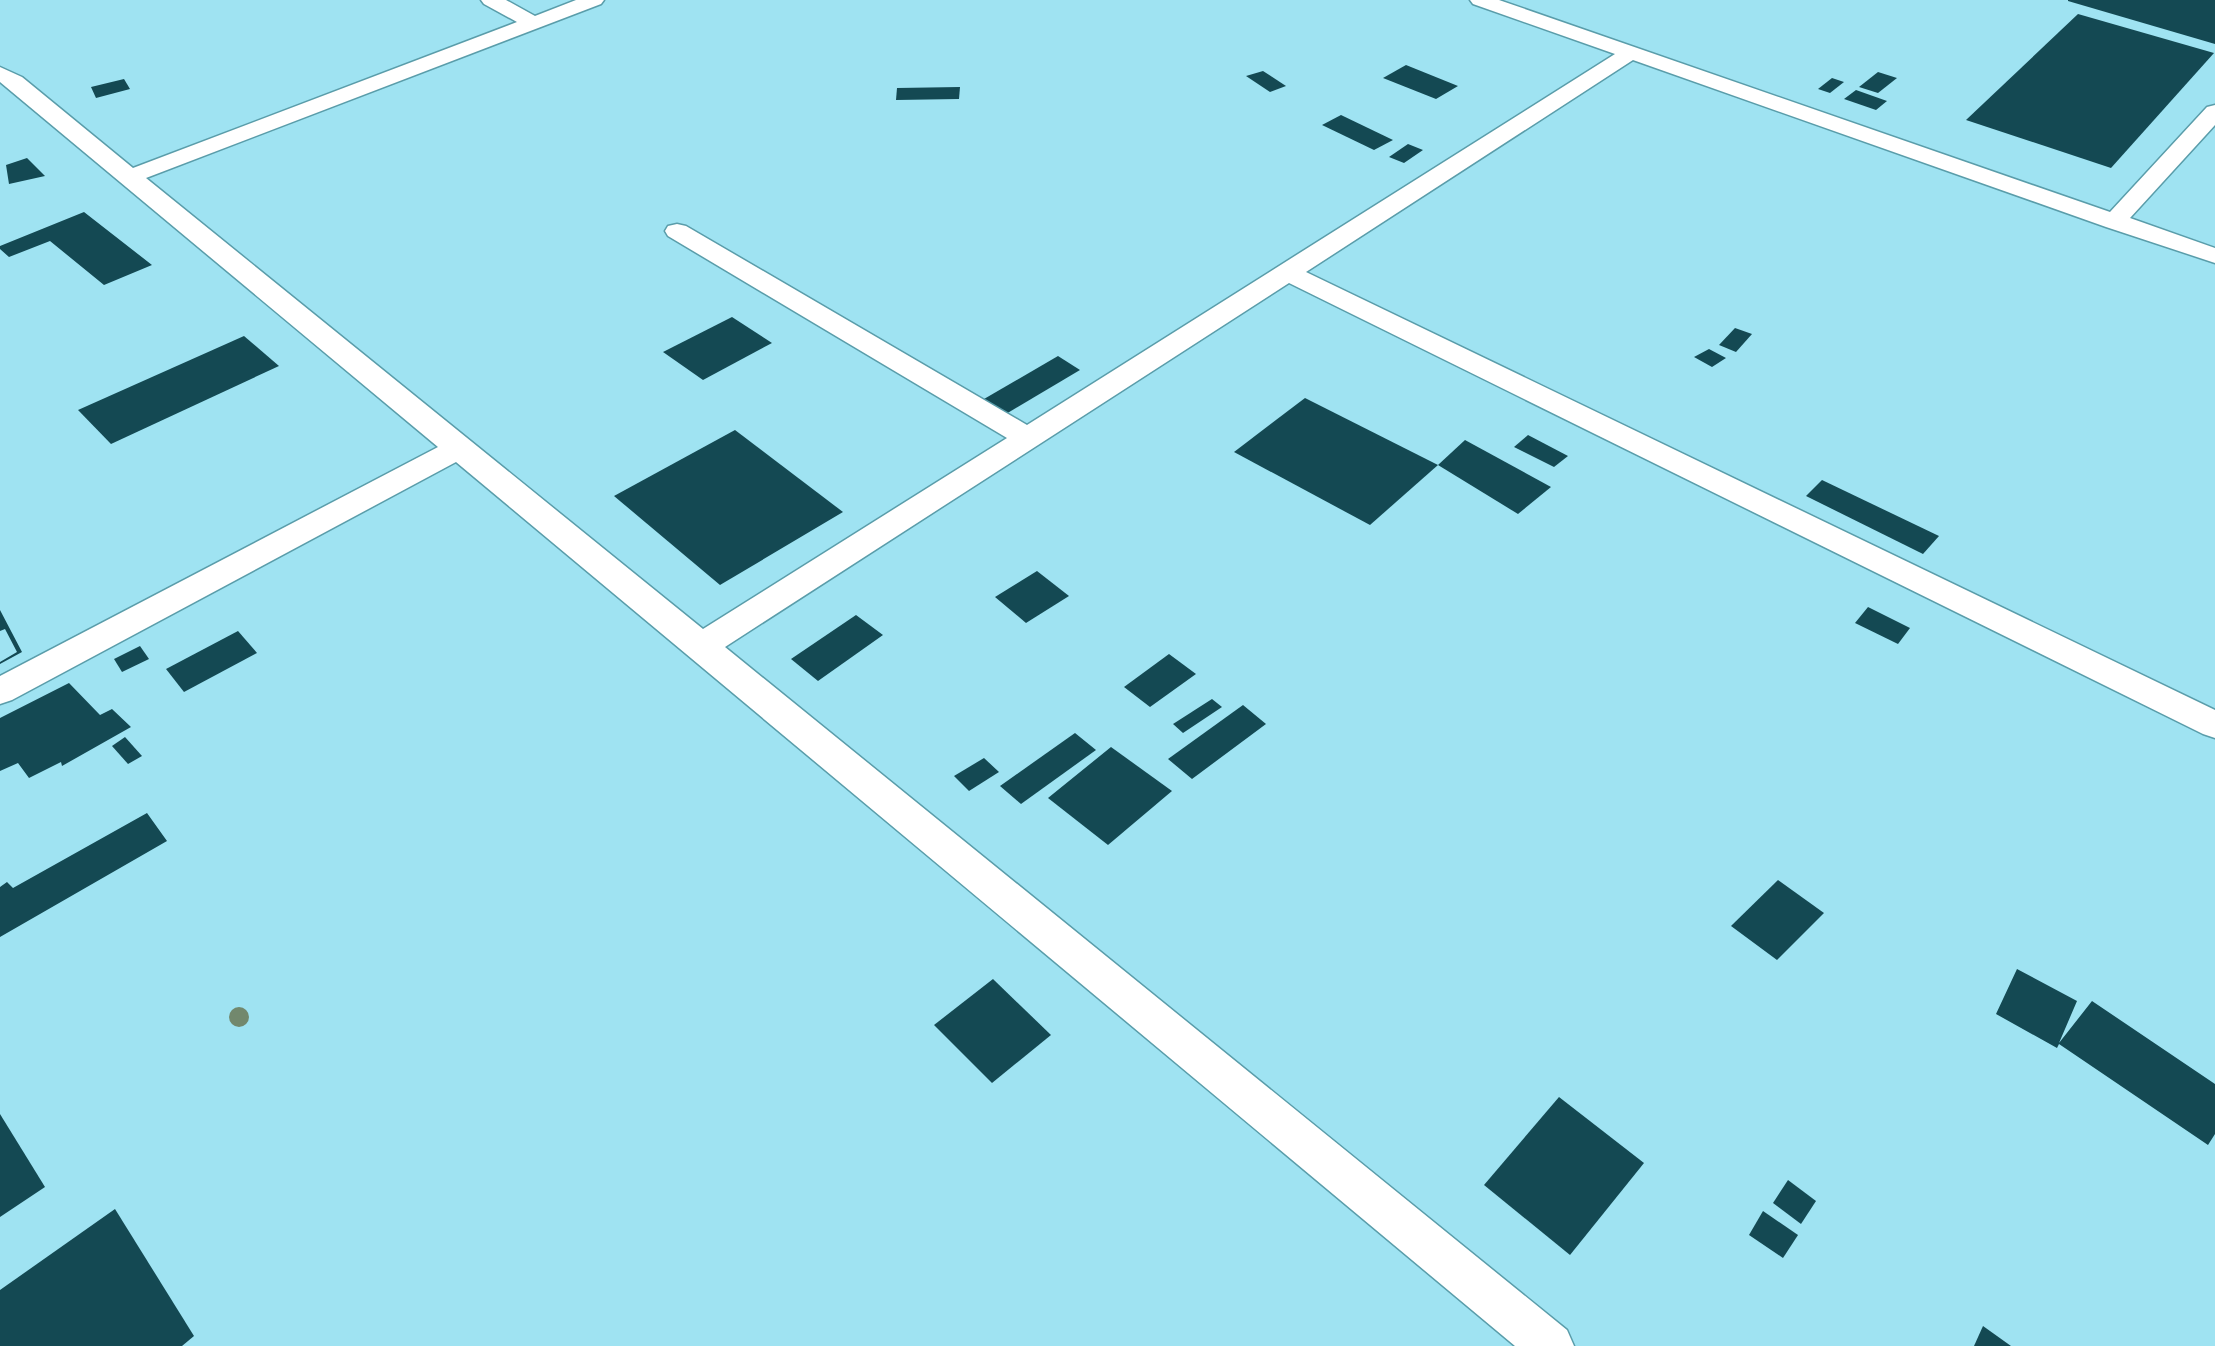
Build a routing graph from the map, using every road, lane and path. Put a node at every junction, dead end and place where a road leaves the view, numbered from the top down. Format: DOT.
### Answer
graph roads {
  1 [pos="491,0"];
  2 [pos="594,0"];
  3 [pos="1480,0"];
  4 [pos="534,23"];
  5 [pos="1630,52"];
  6 [pos="4,80"];
  7 [pos="2215,112"];
  8 [pos="129,177"];
  9 [pos="2114,222"];
  10 [pos="677,231"];
  11 [pos="2215,256"];
  12 [pos="1287,272"];
  13 [pos="1028,438"];
  14 [pos="459,448"];
  15 [pos="700,647"];
  16 [pos="0,691"];
  17 [pos="2215,725"];
  18 [pos="1551,1346"];
  1 -- 4 [label="street"];
  2 -- 4 [label="street"];
  3 -- 5 [label="street"];
  4 -- 8 [label="street"];
  5 -- 9 [label="street"];
  5 -- 12 [label="street"];
  6 -- 8 [label="street"];
  7 -- 9 [label="street"];
  8 -- 14 [label="street"];
  9 -- 11 [label="street"];
  10 -- 13 [label="street"];
  12 -- 13 [label="street"];
  12 -- 17 [label="street"];
  13 -- 15 [label="street"];
  14 -- 15 [label="street"];
  14 -- 16 [label="street"];
  15 -- 18 [label="street"];
}
